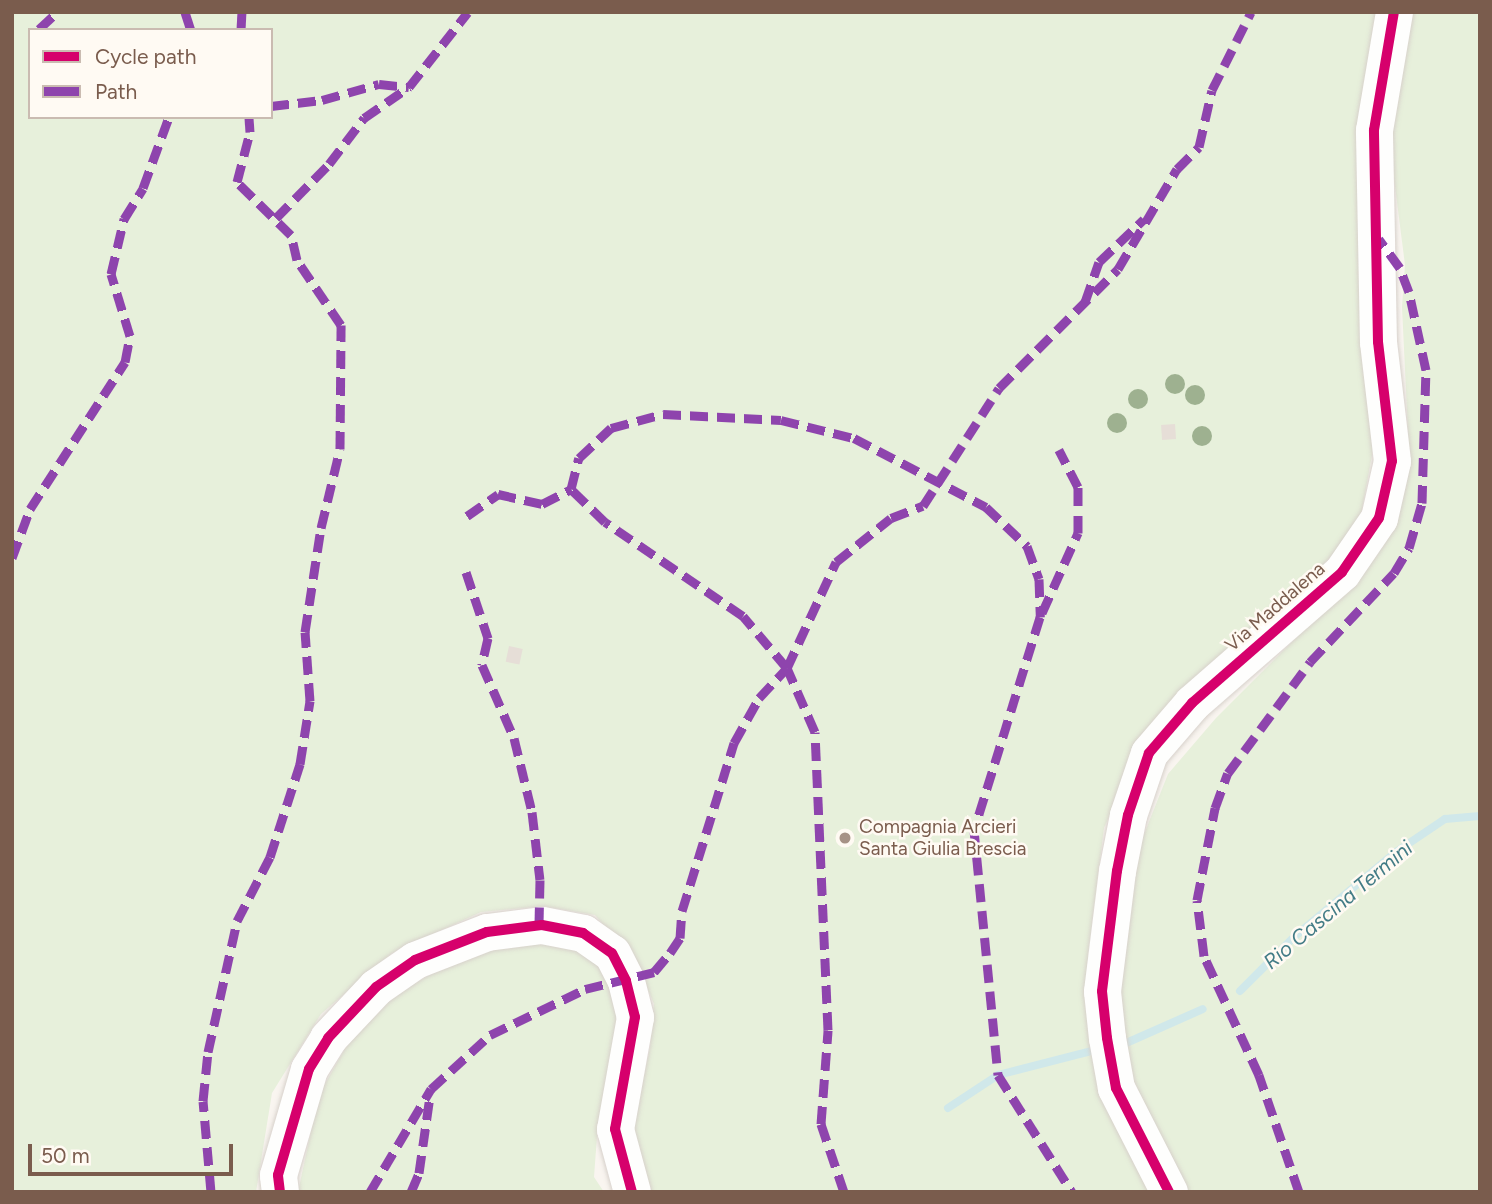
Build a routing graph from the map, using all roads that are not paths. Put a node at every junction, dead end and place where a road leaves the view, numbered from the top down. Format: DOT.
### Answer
graph roads {
  1 [pos="1394,12"];
  2 [pos="280,1192"];
  3 [pos="632,1192"];
  4 [pos="1169,1192"];
  1 -- 4 [label="street, Via Maddalena"];
  2 -- 3 [label="street"];
}
